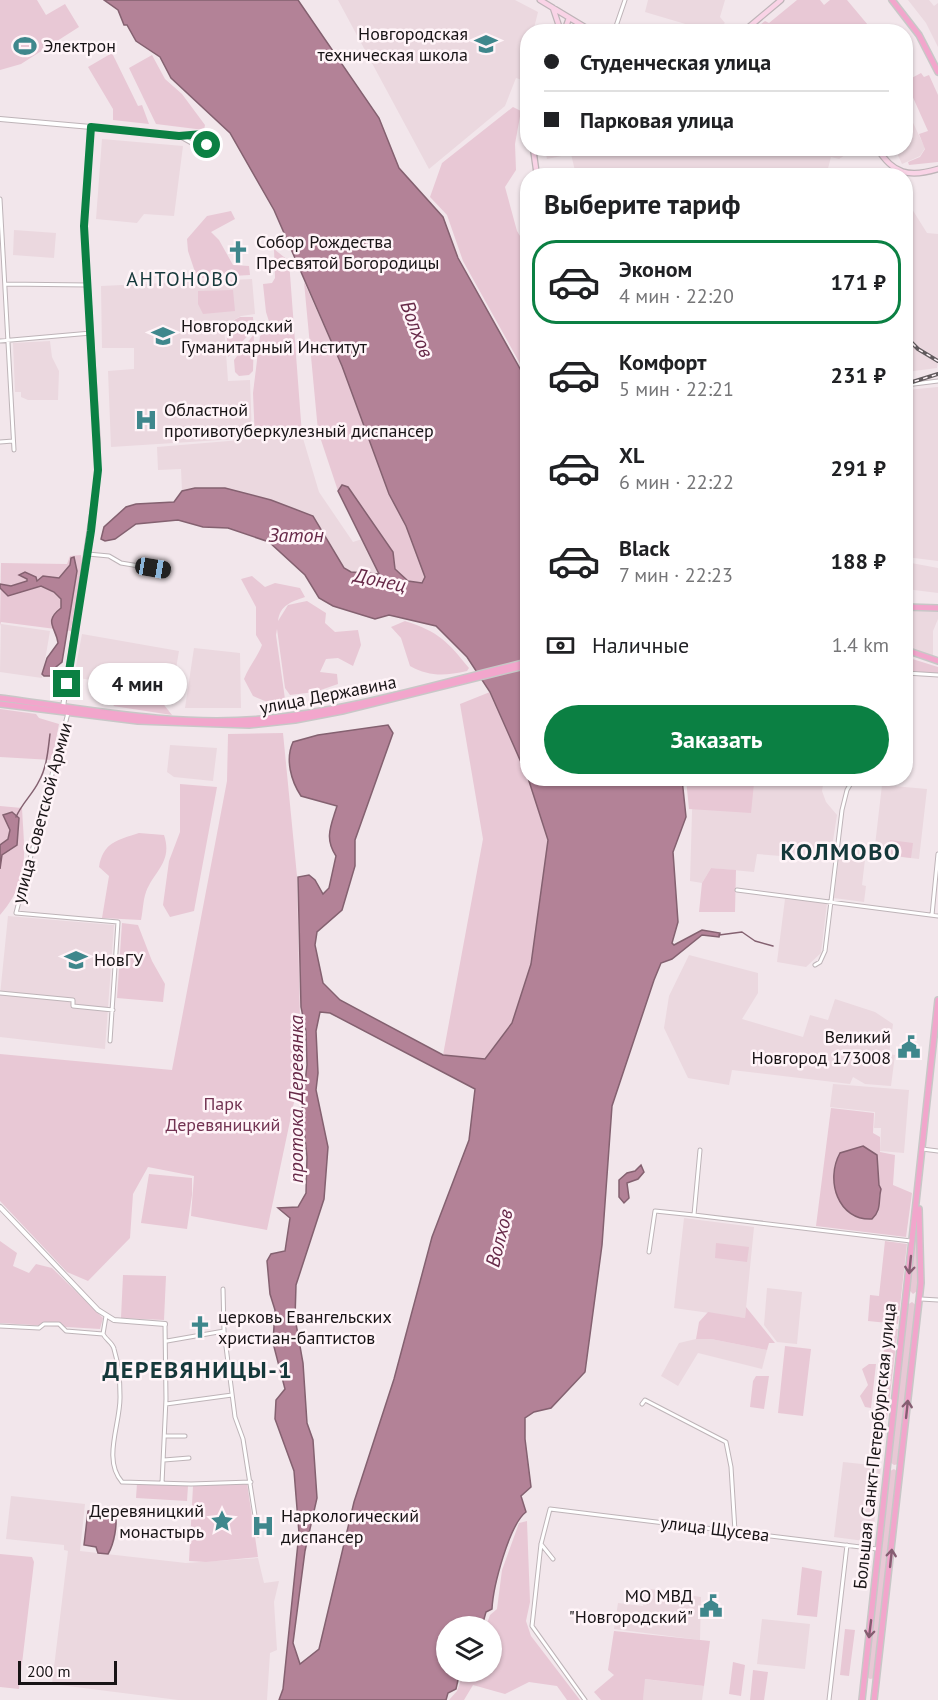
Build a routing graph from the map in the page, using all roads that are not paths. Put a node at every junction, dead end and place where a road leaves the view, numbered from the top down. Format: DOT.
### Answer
graph roads {
  1 [pos="540,0"];
  2 [pos="782,0"];
  3 [pos="892,0"];
  4 [pos="623,1"];
  5 [pos="553,8"];
  6 [pos="569,18"];
  7 [pos="560,24"];
  8 [pos="566,24"];
  9 [pos="580,24"];
  10 [pos="616,24"];
  11 [pos="752,24"];
  12 [pos="911,24"];
  13 [pos="913,27"];
  14 [pos="938,72"];
  15 [pos="0,119"];
  16 [pos="91,127"];
  17 [pos="179,136"];
  18 [pos="882,156"];
  19 [pos="893,168"];
  20 [pos="936,170"];
  21 [pos="913,173"];
  22 [pos="0,199"];
  23 [pos="4,284"];
  24 [pos="88,285"];
  25 [pos="91,333"];
  26 [pos="7,340"];
  27 [pos="0,341"];
  28 [pos="938,381"];
  29 [pos="913,385"];
  30 [pos="14,441"];
  31 [pos="0,442"];
  32 [pos="14,450"];
  33 [pos="88,554"];
  34 [pos="169,571"];
  35 [pos="913,607"];
  36 [pos="938,608"];
  37 [pos="913,652"];
  38 [pos="938,661"];
  39 [pos="520,665"];
  40 [pos="913,673"];
  41 [pos="938,675"];
  42 [pos="0,698"];
  43 [pos="0,704"];
  44 [pos="63,707"];
  45 [pos="68,713"];
  46 [pos="107,715"];
  47 [pos="849,786"];
  48 [pos="938,854"];
  49 [pos="737,890"];
  50 [pos="830,902"];
  51 [pos="932,915"];
  52 [pos="938,916"];
  53 [pos="815,965"];
  54 [pos="0,993"];
  55 [pos="938,1000"];
  56 [pos="113,1010"];
  57 [pos="111,1041"];
  58 [pos="922,1149"];
  59 [pos="700,1150"];
  60 [pos="938,1151"];
  61 [pos="918,1195"];
  62 [pos="0,1207"];
  63 [pos="694,1215"];
  64 [pos="912,1242"];
  65 [pos="649,1252"];
  66 [pos="223,1289"];
  67 [pos="906,1297"];
  68 [pos="919,1298"];
  69 [pos="938,1300"];
  70 [pos="106,1316"];
  71 [pos="165,1324"];
  72 [pos="0,1326"];
  73 [pos="224,1331"];
  74 [pos="104,1334"];
  75 [pos="166,1341"];
  76 [pos="232,1395"];
  77 [pos="166,1404"];
  78 [pos="642,1404"];
  79 [pos="165,1436"];
  80 [pos="185,1436"];
  81 [pos="189,1458"];
  82 [pos="164,1460"];
  83 [pos="889,1466"];
  84 [pos="901,1468"];
  85 [pos="251,1482"];
  86 [pos="162,1483"];
  87 [pos="735,1531"];
  88 [pos="258,1535"];
  89 [pos="542,1544"];
  90 [pos="847,1545"];
  91 [pos="879,1549"];
  92 [pos="553,1558"];
  93 [pos="864,1680"];
  94 [pos="876,1682"];
  95 [pos="585,1700"];
  96 [pos="829,1700"];
  97 [pos="862,1700"];
  98 [pos="874,1700"];
  1 -- 5 [label="main road"];
  2 -- 11 [label="main road"];
  3 -- 12 [label="main road"];
  4 -- 10 [label="street"];
  5 -- 6 [label="main road"];
  5 -- 7 [label="main road"];
  6 -- 8 [label="main road"];
  6 -- 9 [label="main road"];
  13 -- 14 [label="main road"];
  15 -- 16 [label="street"];
  16 -- 17 [label="street"];
  16 -- 24 [label="street"];
  17 -- 17 [label="street"];
  18 -- 19 [label="main road"];
  20 -- 21 [label="main road"];
  22 -- 23 [label="street"];
  23 -- 24 [label="street"];
  23 -- 26 [label="street"];
  24 -- 25 [label="street"];
  25 -- 26 [label="street"];
  25 -- 33 [label="street"];
  26 -- 27 [label="street"];
  26 -- 30 [label="street"];
  28 -- 29 [label="street"];
  30 -- 31 [label="street"];
  30 -- 32 [label="street"];
  33 -- 34 [label="street"];
  33 -- 44 [label="street"];
  35 -- 36 [label="main road"];
  37 -- 38 [label="main road"];
  39 -- 46 [label="main road, улица Державина"];
  40 -- 41 [label="street"];
  42 -- 44 [label="main road, улица Державина"];
  43 -- 45 [label="main road, улица Державина"];
  44 -- 46 [label="main road, улица Державина"];
  45 -- 46 [label="main road, улица Державина"];
  45 -- 56 [label="street, улица Советской Армии"];
  47 -- 50 [label="street"];
  48 -- 51 [label="street"];
  49 -- 50 [label="street"];
  50 -- 51 [label="street"];
  50 -- 53 [label="street"];
  51 -- 52 [label="street"];
  54 -- 56 [label="street"];
  55 -- 58 [label="main road, Большая Санкт-Петербургская улица"];
  56 -- 57 [label="street"];
  58 -- 60 [label="street"];
  58 -- 61 [label="main road, Большая Санкт-Петербургская улица"];
  59 -- 63 [label="street"];
  61 -- 64 [label="main road, Большая Санкт-Петербургская улица"];
  61 -- 68 [label="main road, Большая Санкт-Петербургская улица"];
  62 -- 70 [label="street"];
  63 -- 64 [label="street"];
  63 -- 65 [label="street"];
  64 -- 67 [label="main road, Большая Санкт-Петербургская улица, one-way"];
  66 -- 73 [label="street"];
  67 -- 68 [label="main road"];
  67 -- 83 [label="main road, Большая Санкт-Петербургская улица"];
  68 -- 69 [label="street"];
  84 -- 68 [label="main road, Большая Санкт-Петербургская улица, one-way"];
  70 -- 71 [label="street"];
  70 -- 74 [label="street"];
  71 -- 75 [label="street"];
  72 -- 74 [label="street"];
  73 -- 75 [label="street"];
  73 -- 76 [label="street"];
  74 -- 86 [label="street"];
  75 -- 77 [label="street"];
  76 -- 77 [label="street"];
  76 -- 85 [label="street"];
  77 -- 79 [label="street"];
  78 -- 87 [label="street"];
  79 -- 80 [label="street"];
  79 -- 82 [label="street"];
  81 -- 82 [label="street"];
  82 -- 86 [label="street"];
  83 -- 84 [label="main road"];
  83 -- 91 [label="main road, Большая Санкт-Петербургская улица"];
  94 -- 84 [label="main road, Большая Санкт-Петербургская улица, one-way"];
  85 -- 86 [label="street"];
  85 -- 88 [label="street"];
  87 -- 89 [label="street, улица Щусева"];
  87 -- 90 [label="street, улица Щусева"];
  89 -- 92 [label="street"];
  89 -- 95 [label="street"];
  90 -- 91 [label="street, улица Щусева"];
  90 -- 96 [label="street, Большая Санкт-Петербургская улица"];
  91 -- 93 [label="main road, Большая Санкт-Петербургская улица, one-way"];
  93 -- 94 [label="main road"];
  93 -- 97 [label="main road, Большая Санкт-Петербургская улица"];
  94 -- 98 [label="main road, Большая Санкт-Петербургская улица"];
}
